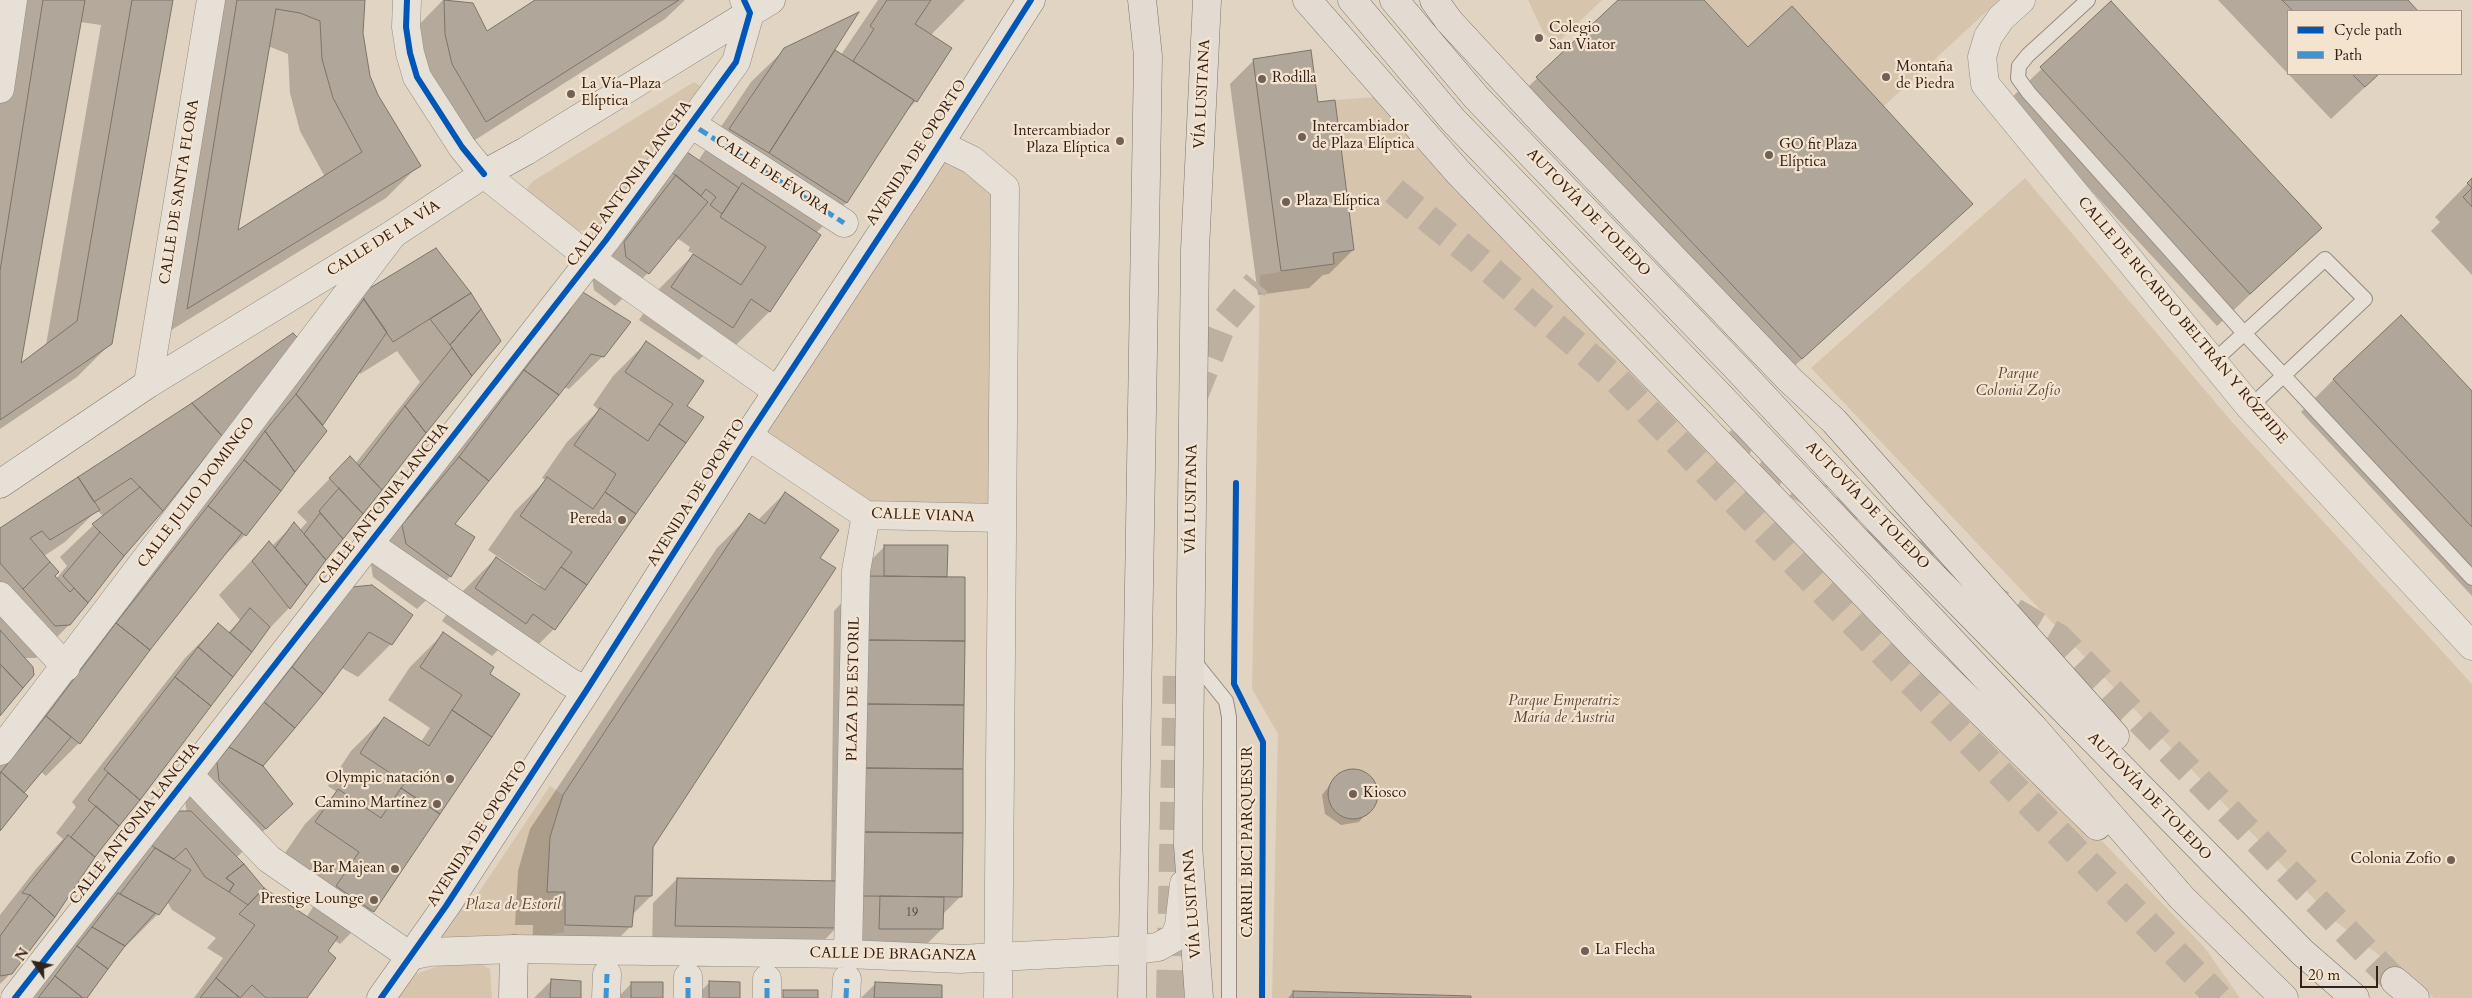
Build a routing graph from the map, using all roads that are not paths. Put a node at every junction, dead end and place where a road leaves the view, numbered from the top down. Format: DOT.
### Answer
graph roads {
  1 [pos="13,0"];
  2 [pos="211,0"];
  3 [pos="407,0"];
  4 [pos="1030,0"];
  5 [pos="1142,0"];
  6 [pos="1207,0"];
  7 [pos="1308,0"];
  8 [pos="1352,0"];
  9 [pos="1394,0"];
  10 [pos="1434,0"];
  11 [pos="2021,0"];
  12 [pos="2088,0"];
  13 [pos="755,4"];
  14 [pos="0,89"];
  15 [pos="699,129"];
  16 [pos="939,144"];
  17 [pos="484,174"];
  18 [pos="844,223"];
  19 [pos="393,234"];
  20 [pos="591,259"];
  21 [pos="2244,333"];
  22 [pos="2214,361"];
  23 [pos="2284,377"];
  24 [pos="148,384"];
  25 [pos="777,391"];
  26 [pos="2250,407"];
  27 [pos="748,436"];
  28 [pos="0,484"];
  29 [pos="866,515"];
  30 [pos="1001,518"];
  31 [pos="369,544"];
  32 [pos="2472,578"];
  33 [pos="0,596"];
  34 [pos="2472,646"];
  35 [pos="1192,658"];
  36 [pos="66,667"];
  37 [pos="586,691"];
  38 [pos="0,751"];
  39 [pos="189,775"];
  40 [pos="1188,844"];
  41 [pos="2182,898"];
  42 [pos="2248,898"];
  43 [pos="514,949"];
  44 [pos="1132,950"];
  45 [pos="410,956"];
  46 [pos="998,956"];
  47 [pos="847,977"];
  48 [pos="16,998"];
  49 [pos="381,998"];
  50 [pos="513,998"];
  51 [pos="998,998"];
  52 [pos="1132,998"];
  53 [pos="1199,998"];
  54 [pos="1229,998"];
  55 [pos="2284,998"];
  56 [pos="2355,998"];
  1 -- 14 [label="street"];
  2 -- 24 [label="street, CALLE DE SANTA FLORA"];
  3 -- 17 [label="street"];
  4 -- 16 [label="street, AVENIDA DE OPORTO"];
  5 -- 44 [label="main road"];
  6 -- 35 [label="main road, VÍA LUSITANA"];
  7 -- 41 [label="main road"];
  8 -- 41 [label="main road, AUTOVÍA DE TOLEDO"];
  9 -- 42 [label="main road, AUTOVÍA DE TOLEDO"];
  10 -- 42 [label="main road"];
  11 -- 22 [label="street, CALLE DE RICARDO BELTRÁN Y RÓZPIDE"];
  12 -- 21 [label="lane"];
  13 -- 17 [label="street, CALLE DE LA VÍA"];
  13 -- 20 [label="street, CALLE ANTONIA LANCHA"];
  15 -- 18 [label="street, CALLE DE ÉVORA"];
  16 -- 25 [label="street, AVENIDA DE OPORTO"];
  16 -- 30 [label="street"];
  17 -- 19 [label="street, CALLE DE LA VÍA"];
  17 -- 20 [label="street"];
  19 -- 24 [label="street, CALLE DE LA VÍA"];
  19 -- 36 [label="street, CALLE JULIO DOMINGO"];
  20 -- 25 [label="street"];
  20 -- 31 [label="street, CALLE ANTONIA LANCHA"];
  21 -- 22 [label="lane"];
  21 -- 23 [label="lane"];
  21 -- 23 [label="lane"];
  22 -- 26 [label="street, CALLE DE RICARDO BELTRÁN Y RÓZPIDE"];
  23 -- 26 [label="lane"];
  23 -- 32 [label="lane"];
  24 -- 28 [label="street, CALLE DE LA VÍA"];
  25 -- 27 [label="street, AVENIDA DE OPORTO"];
  26 -- 34 [label="street, CALLE DE RICARDO BELTRÁN Y RÓZPIDE"];
  27 -- 29 [label="street, CALLE VIANA"];
  27 -- 37 [label="street, AVENIDA DE OPORTO"];
  29 -- 30 [label="street, CALLE VIANA"];
  29 -- 47 [label="street, PLAZA DE ESTORIL"];
  30 -- 46 [label="street"];
  31 -- 37 [label="street"];
  31 -- 39 [label="street, CALLE ANTONIA LANCHA"];
  33 -- 36 [label="street"];
  35 -- 40 [label="main road, VÍA LUSITANA"];
  35 -- 54 [label="lane"];
  36 -- 38 [label="street, CALLE JULIO DOMINGO"];
  37 -- 45 [label="street, AVENIDA DE OPORTO"];
  39 -- 45 [label="street"];
  39 -- 48 [label="street, CALLE ANTONIA LANCHA"];
  40 -- 44 [label="street, CALLE DE BRAGANZA"];
  40 -- 53 [label="main road, VÍA LUSITANA"];
  41 -- 55 [label="main road, AUTOVÍA DE TOLEDO"];
  42 -- 56 [label="main road, AUTOVÍA DE TOLEDO"];
  43 -- 45 [label="street"];
  43 -- 47 [label="street, CALLE DE BRAGANZA"];
  43 -- 50 [label="street"];
  44 -- 46 [label="street, CALLE DE BRAGANZA"];
  44 -- 52 [label="main road"];
  45 -- 49 [label="street, AVENIDA DE OPORTO"];
  46 -- 47 [label="street, CALLE DE BRAGANZA"];
  46 -- 51 [label="street"];
}
